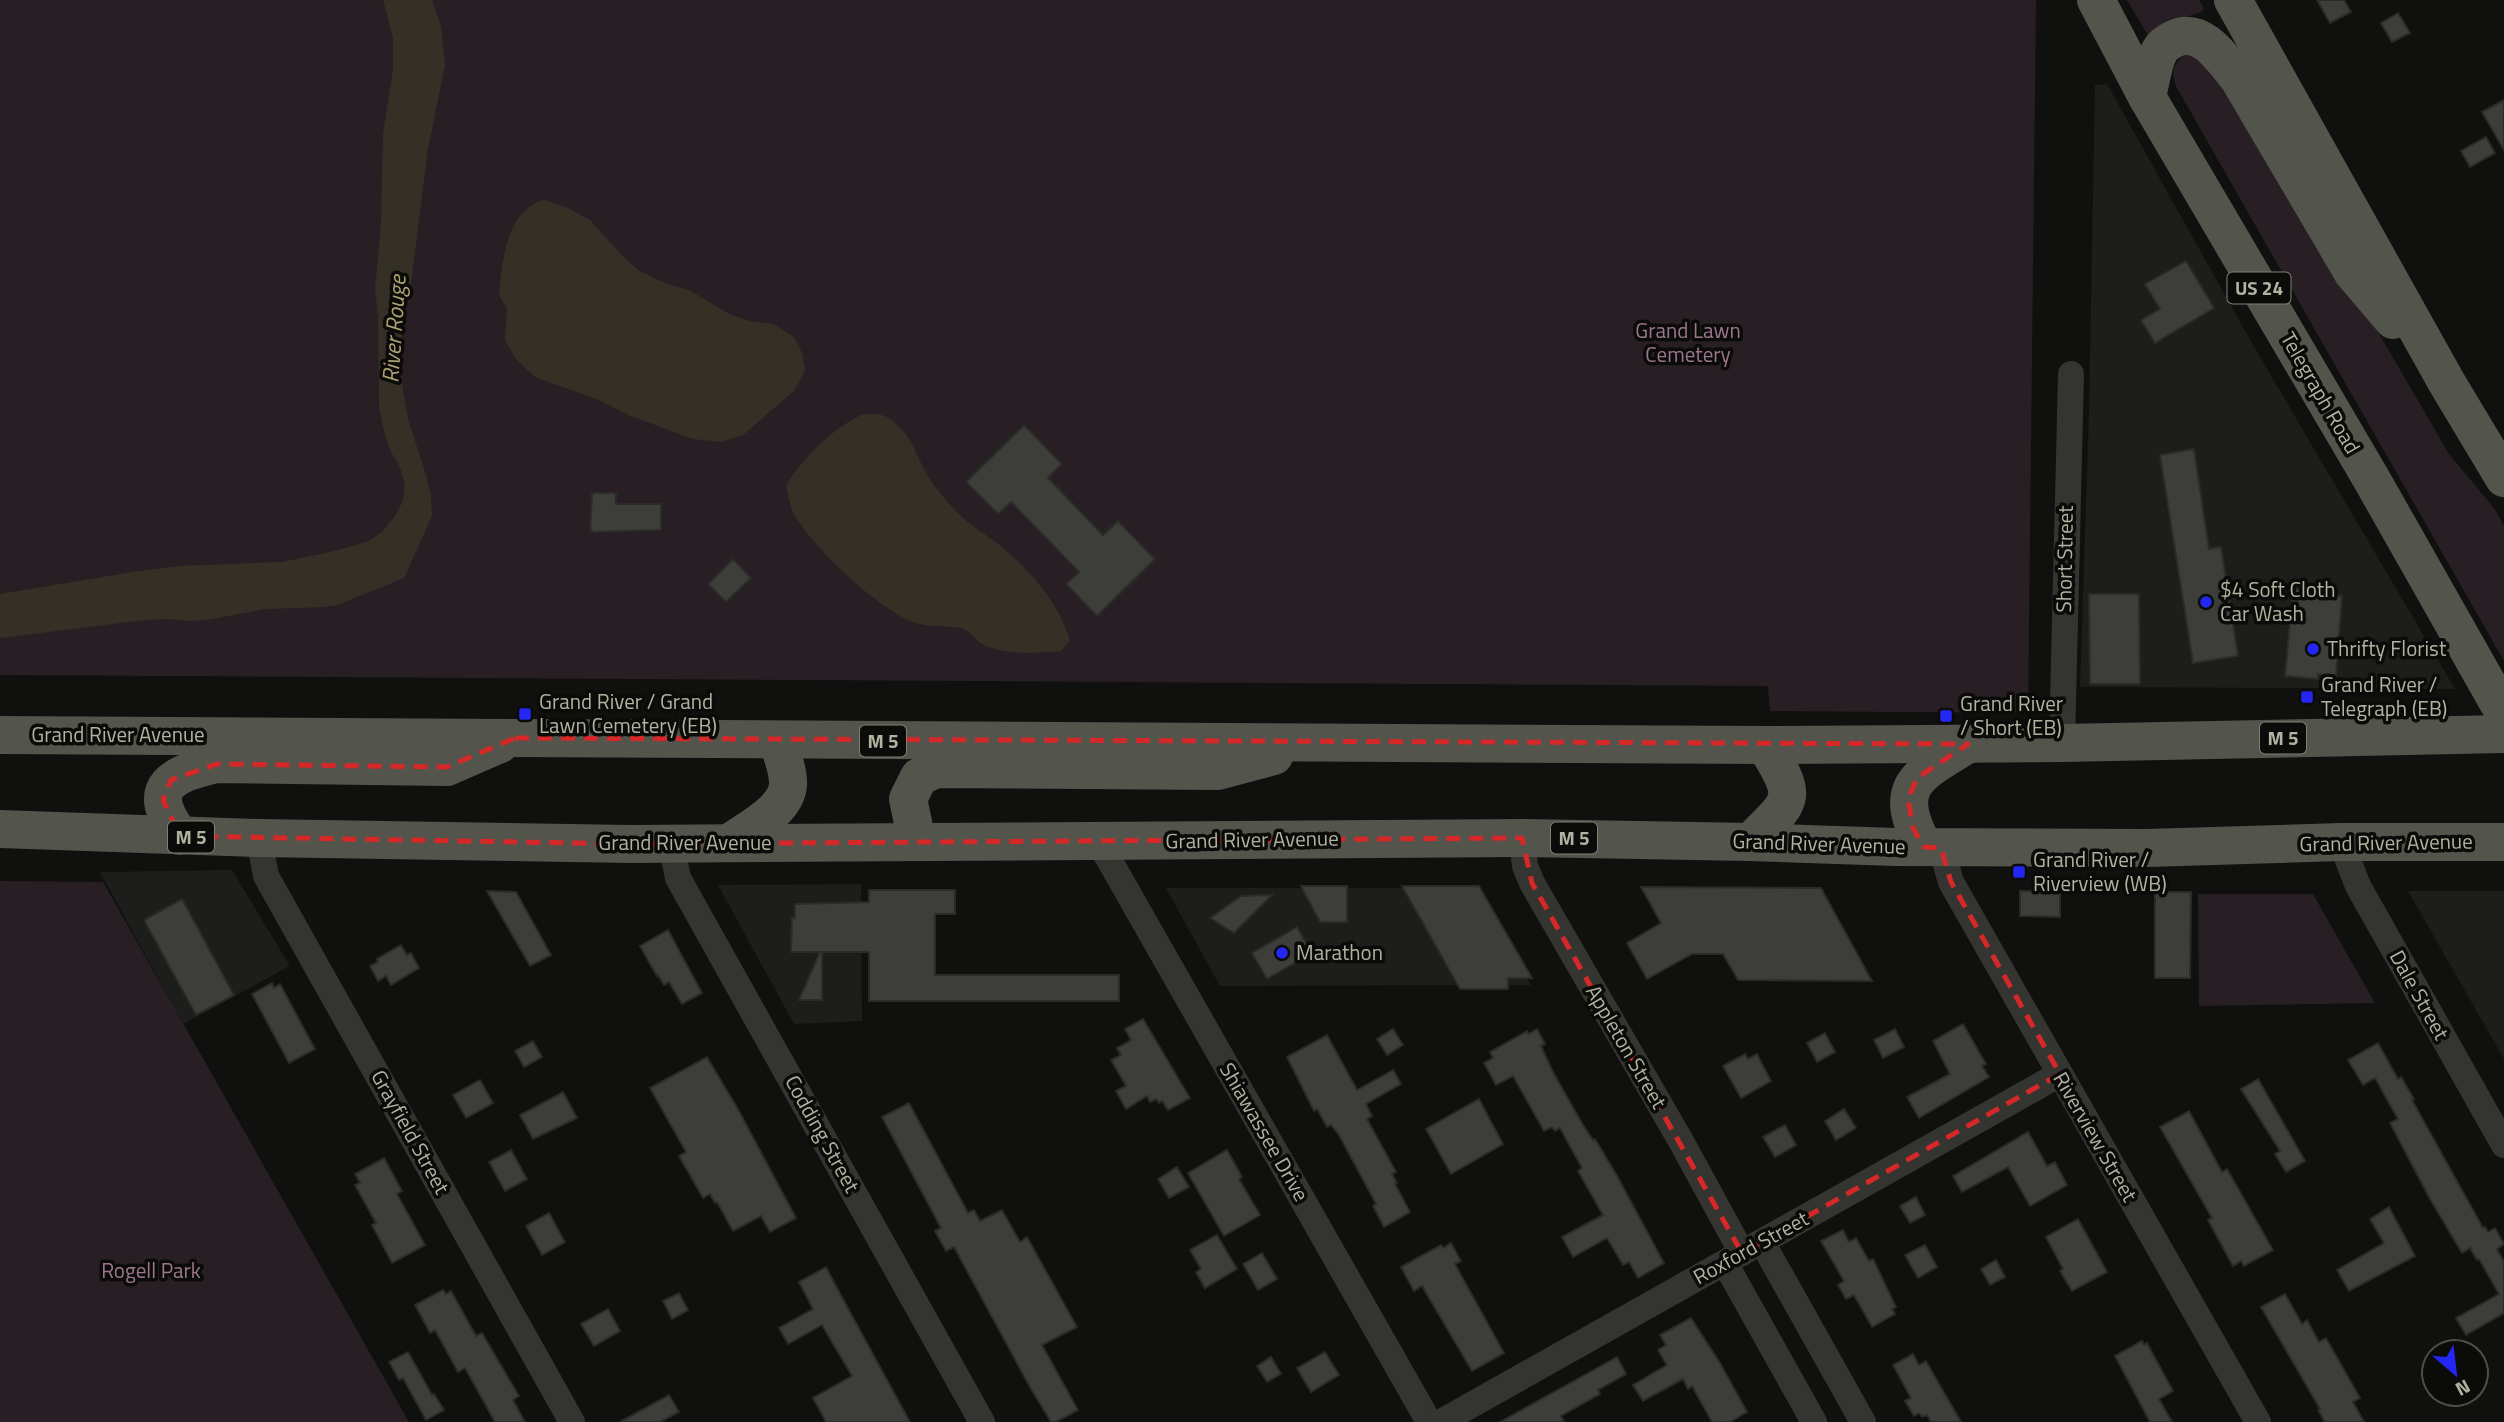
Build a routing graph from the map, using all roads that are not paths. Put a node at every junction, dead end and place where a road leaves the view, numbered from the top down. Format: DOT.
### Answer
graph roads {
  1 [pos="2096,0"];
  2 [pos="2233,0"];
  3 [pos="2147,97"];
  4 [pos="2071,374"];
  5 [pos="2447,383"];
  6 [pos="2502,470"];
  7 [pos="2504,713"];
  8 [pos="2504,734"];
  9 [pos="0,735"];
  10 [pos="514,738"];
  11 [pos="778,740"];
  12 [pos="1327,743"];
  13 [pos="2062,743"];
  14 [pos="1968,744"];
  15 [pos="1765,745"];
  16 [pos="0,829"];
  17 [pos="180,836"];
  18 [pos="259,838"];
  19 [pos="1522,838"];
  20 [pos="917,841"];
  21 [pos="1099,842"];
  22 [pos="1751,842"];
  23 [pos="2341,842"];
  24 [pos="2504,842"];
  25 [pos="671,843"];
  26 [pos="729,843"];
  27 [pos="1932,848"];
  28 [pos="2060,1074"];
  29 [pos="2504,1145"];
  30 [pos="1743,1252"];
  31 [pos="572,1422"];
  32 [pos="982,1422"];
  33 [pos="1429,1422"];
  34 [pos="1441,1422"];
  35 [pos="1814,1422"];
  36 [pos="1863,1422"];
  37 [pos="2258,1422"];
  1 -- 3 [label="main road, Telegraph Road / US 24"];
  2 -- 5 [label="main road"];
  3 -- 5 [label="main road"];
  3 -- 7 [label="main road, Telegraph Road / US 24"];
  4 -- 13 [label="street, Short Street"];
  5 -- 6 [label="main road"];
  8 -- 13 [label="main road, Grand River Avenue / M 5"];
  9 -- 10 [label="main road, Grand River Avenue / M 5"];
  10 -- 11 [label="main road, Grand River Avenue / M 5"];
  10 -- 17 [label="main road"];
  11 -- 12 [label="main road, Grand River Avenue / M 5"];
  11 -- 26 [label="main road"];
  12 -- 15 [label="main road, Grand River Avenue / M 5"];
  12 -- 20 [label="main road"];
  13 -- 14 [label="main road, Grand River Avenue / M 5"];
  14 -- 15 [label="main road, Grand River Avenue / M 5"];
  14 -- 27 [label="main road"];
  15 -- 22 [label="main road"];
  16 -- 17 [label="main road, Grand River Avenue / M 5"];
  17 -- 18 [label="main road, Grand River Avenue / M 5"];
  18 -- 25 [label="main road, Grand River Avenue / M 5"];
  18 -- 31 [label="street, Grayfield Street"];
  19 -- 21 [label="main road, Grand River Avenue / M 5"];
  19 -- 22 [label="main road, Grand River Avenue / M 5"];
  19 -- 30 [label="street, Appleton Street"];
  20 -- 21 [label="main road, Grand River Avenue / M 5"];
  20 -- 26 [label="main road, Grand River Avenue / M 5"];
  21 -- 33 [label="street, Shiawassee Drive"];
  22 -- 27 [label="main road, Grand River Avenue / M 5"];
  23 -- 24 [label="main road, Grand River Avenue / M 5"];
  23 -- 27 [label="main road, Grand River Avenue / M 5"];
  23 -- 29 [label="street, Dale Street"];
  25 -- 26 [label="main road, Grand River Avenue / M 5"];
  25 -- 32 [label="street, Codding Street"];
  27 -- 28 [label="street, Riverview Street"];
  28 -- 30 [label="street, Roxford Street"];
  28 -- 37 [label="street, Riverview Street"];
  30 -- 34 [label="street, Roxford Street"];
  30 -- 35 [label="street, Appleton Street"];
  30 -- 36 [label="street, Appleton Street"];
}
